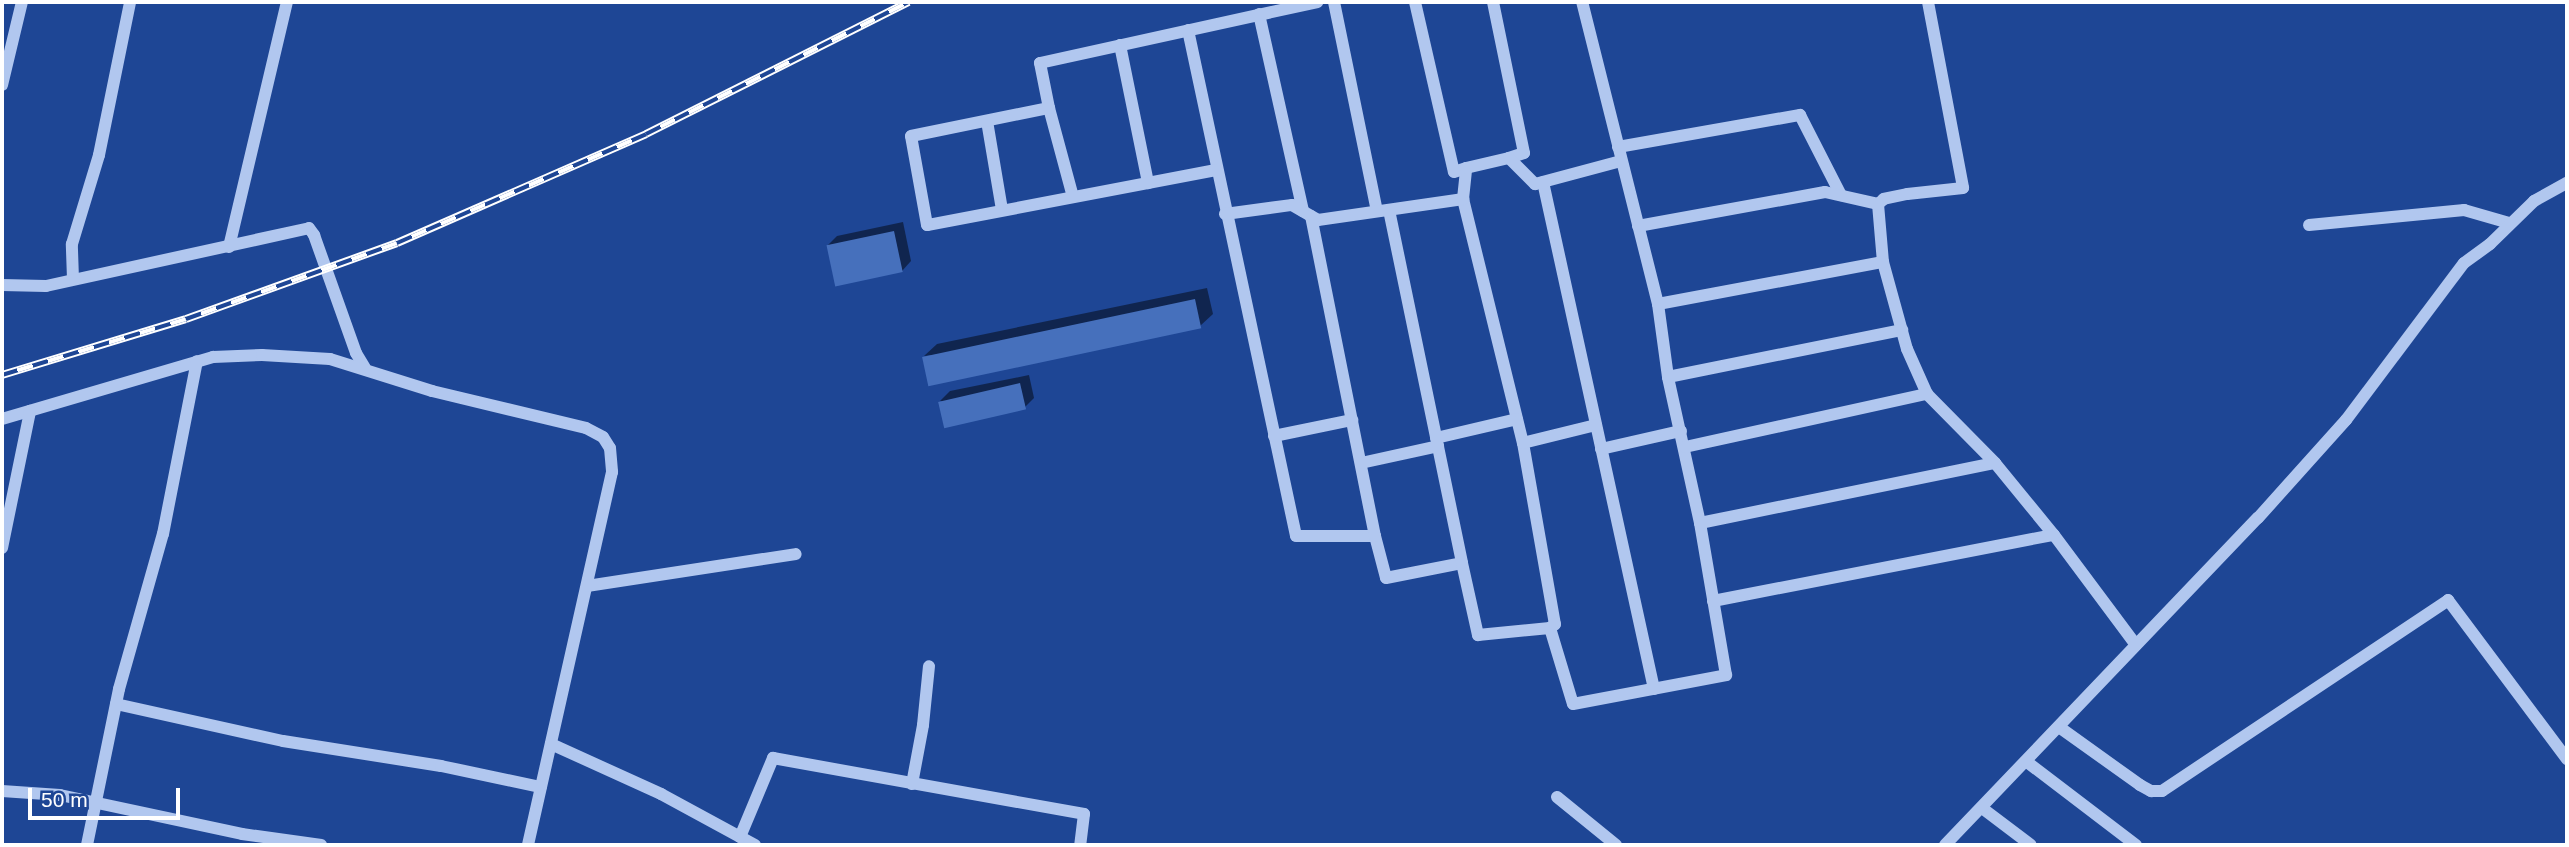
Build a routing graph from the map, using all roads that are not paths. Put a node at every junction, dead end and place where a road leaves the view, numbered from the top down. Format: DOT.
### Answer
graph roads {
  1 [pos="22,2"];
  2 [pos="130,2"];
  3 [pos="287,2"];
  4 [pos="1317,2"];
  5 [pos="1334,2"];
  6 [pos="1415,2"];
  7 [pos="1493,2"];
  8 [pos="1582,2"];
  9 [pos="1928,2"];
  10 [pos="1259,14"];
  11 [pos="1188,30"];
  12 [pos="1120,45"];
  13 [pos="2,85"];
  14 [pos="1049,108"];
  15 [pos="987,121"];
  16 [pos="1618,147"];
  17 [pos="1508,158"];
  18 [pos="1621,161"];
  19 [pos="1466,169"];
  20 [pos="1216,170"];
  21 [pos="1543,182"];
  22 [pos="1148,183"];
  23 [pos="2567,183"];
  24 [pos="1841,195"];
  25 [pos="1073,197"];
  26 [pos="1463,199"];
  27 [pos="1878,204"];
  28 [pos="1002,210"];
  29 [pos="1383,211"];
  30 [pos="1307,213"];
  31 [pos="1226,214"];
  32 [pos="2509,223"];
  33 [pos="2309,225"];
  34 [pos="1637,226"];
  35 [pos="229,247"];
  36 [pos="1883,262"];
  37 [pos="73,279"];
  38 [pos="2,285"];
  39 [pos="1658,304"];
  40 [pos="1902,330"];
  41 [pos="197,361"];
  42 [pos="365,368"];
  43 [pos="1668,377"];
  44 [pos="1927,394"];
  45 [pos="30,411"];
  46 [pos="2,419"];
  47 [pos="1517,419"];
  48 [pos="1352,420"];
  49 [pos="1596,425"];
  50 [pos="1681,432"];
  51 [pos="1274,436"];
  52 [pos="1437,442"];
  53 [pos="1523,443"];
  54 [pos="1685,447"];
  55 [pos="1601,449"];
  56 [pos="1360,463"];
  57 [pos="1995,463"];
  58 [pos="1700,523"];
  59 [pos="2054,535"];
  60 [pos="1376,536"];
  61 [pos="2,548"];
  62 [pos="796,554"];
  63 [pos="1462,563"];
  64 [pos="587,586"];
  65 [pos="1713,601"];
  66 [pos="1550,628"];
  67 [pos="2136,645"];
  68 [pos="929,666"];
  69 [pos="1654,689"];
  70 [pos="116,704"];
  71 [pos="2059,727"];
  72 [pos="551,744"];
  73 [pos="2567,759"];
  74 [pos="2027,762"];
  75 [pos="912,784"];
  76 [pos="541,787"];
  77 [pos="2,791"];
  78 [pos="1557,797"];
  79 [pos="97,803"];
  80 [pos="1982,807"];
  81 [pos="740,837"];
  82 [pos="87,845"];
  83 [pos="321,845"];
  84 [pos="528,845"];
  85 [pos="755,845"];
  86 [pos="1080,845"];
  87 [pos="1616,845"];
  88 [pos="1945,845"];
  89 [pos="2031,845"];
  90 [pos="2136,845"];
  1 -- 13 [label="street"];
  2 -- 37 [label="street"];
  3 -- 35 [label="street"];
  4 -- 10 [label="street"];
  5 -- 29 [label="street"];
  6 -- 19 [label="street"];
  7 -- 17 [label="street"];
  8 -- 16 [label="street"];
  9 -- 27 [label="street"];
  10 -- 11 [label="street"];
  10 -- 30 [label="street"];
  11 -- 12 [label="street"];
  11 -- 20 [label="street"];
  12 -- 14 [label="street"];
  12 -- 22 [label="street"];
  14 -- 15 [label="street"];
  14 -- 25 [label="street"];
  15 -- 28 [label="street"];
  15 -- 28 [label="street"];
  16 -- 18 [label="street"];
  16 -- 24 [label="street"];
  17 -- 19 [label="street"];
  17 -- 21 [label="street"];
  18 -- 21 [label="street"];
  18 -- 34 [label="street"];
  19 -- 26 [label="street"];
  20 -- 22 [label="street"];
  20 -- 31 [label="street"];
  21 -- 49 [label="street"];
  22 -- 25 [label="street"];
  23 -- 32 [label="street"];
  24 -- 27 [label="street"];
  24 -- 34 [label="street"];
  25 -- 28 [label="street"];
  26 -- 29 [label="street"];
  26 -- 47 [label="street"];
  27 -- 36 [label="street"];
  29 -- 30 [label="street"];
  29 -- 52 [label="street"];
  30 -- 31 [label="street"];
  30 -- 48 [label="street"];
  31 -- 51 [label="street"];
  32 -- 33 [label="street"];
  32 -- 67 [label="street"];
  34 -- 39 [label="street"];
  35 -- 37 [label="street"];
  35 -- 42 [label="street"];
  36 -- 39 [label="street"];
  36 -- 40 [label="street"];
  37 -- 38 [label="street"];
  39 -- 43 [label="street"];
  40 -- 43 [label="street"];
  40 -- 44 [label="street"];
  41 -- 42 [label="street"];
  41 -- 45 [label="street"];
  41 -- 70 [label="street"];
  42 -- 64 [label="street"];
  43 -- 50 [label="street"];
  44 -- 54 [label="street"];
  44 -- 57 [label="street"];
  45 -- 46 [label="street"];
  45 -- 61 [label="street"];
  47 -- 52 [label="street"];
  47 -- 53 [label="street"];
  48 -- 51 [label="street"];
  48 -- 56 [label="street"];
  49 -- 53 [label="street"];
  49 -- 55 [label="street"];
  50 -- 54 [label="street"];
  50 -- 55 [label="street"];
  51 -- 60 [label="street"];
  52 -- 56 [label="street"];
  52 -- 63 [label="street"];
  53 -- 66 [label="street"];
  54 -- 58 [label="street"];
  55 -- 69 [label="street"];
  56 -- 60 [label="street"];
  57 -- 58 [label="street"];
  57 -- 59 [label="street"];
  58 -- 65 [label="street"];
  59 -- 65 [label="street"];
  59 -- 67 [label="street"];
  60 -- 63 [label="street"];
  62 -- 64 [label="street"];
  63 -- 66 [label="street"];
  64 -- 72 [label="street"];
  65 -- 69 [label="street"];
  66 -- 69 [label="street"];
  67 -- 71 [label="street"];
  68 -- 75 [label="street"];
  70 -- 76 [label="street"];
  70 -- 79 [label="street"];
  71 -- 73 [label="street"];
  71 -- 74 [label="street"];
  72 -- 76 [label="street"];
  72 -- 81 [label="street"];
  74 -- 80 [label="street"];
  74 -- 90 [label="street"];
  75 -- 81 [label="street"];
  75 -- 86 [label="street"];
  76 -- 84 [label="street"];
  77 -- 79 [label="street"];
  78 -- 87 [label="street"];
  79 -- 82 [label="street"];
  79 -- 83 [label="street"];
  80 -- 88 [label="street"];
  80 -- 89 [label="street"];
  81 -- 85 [label="street"];
}
